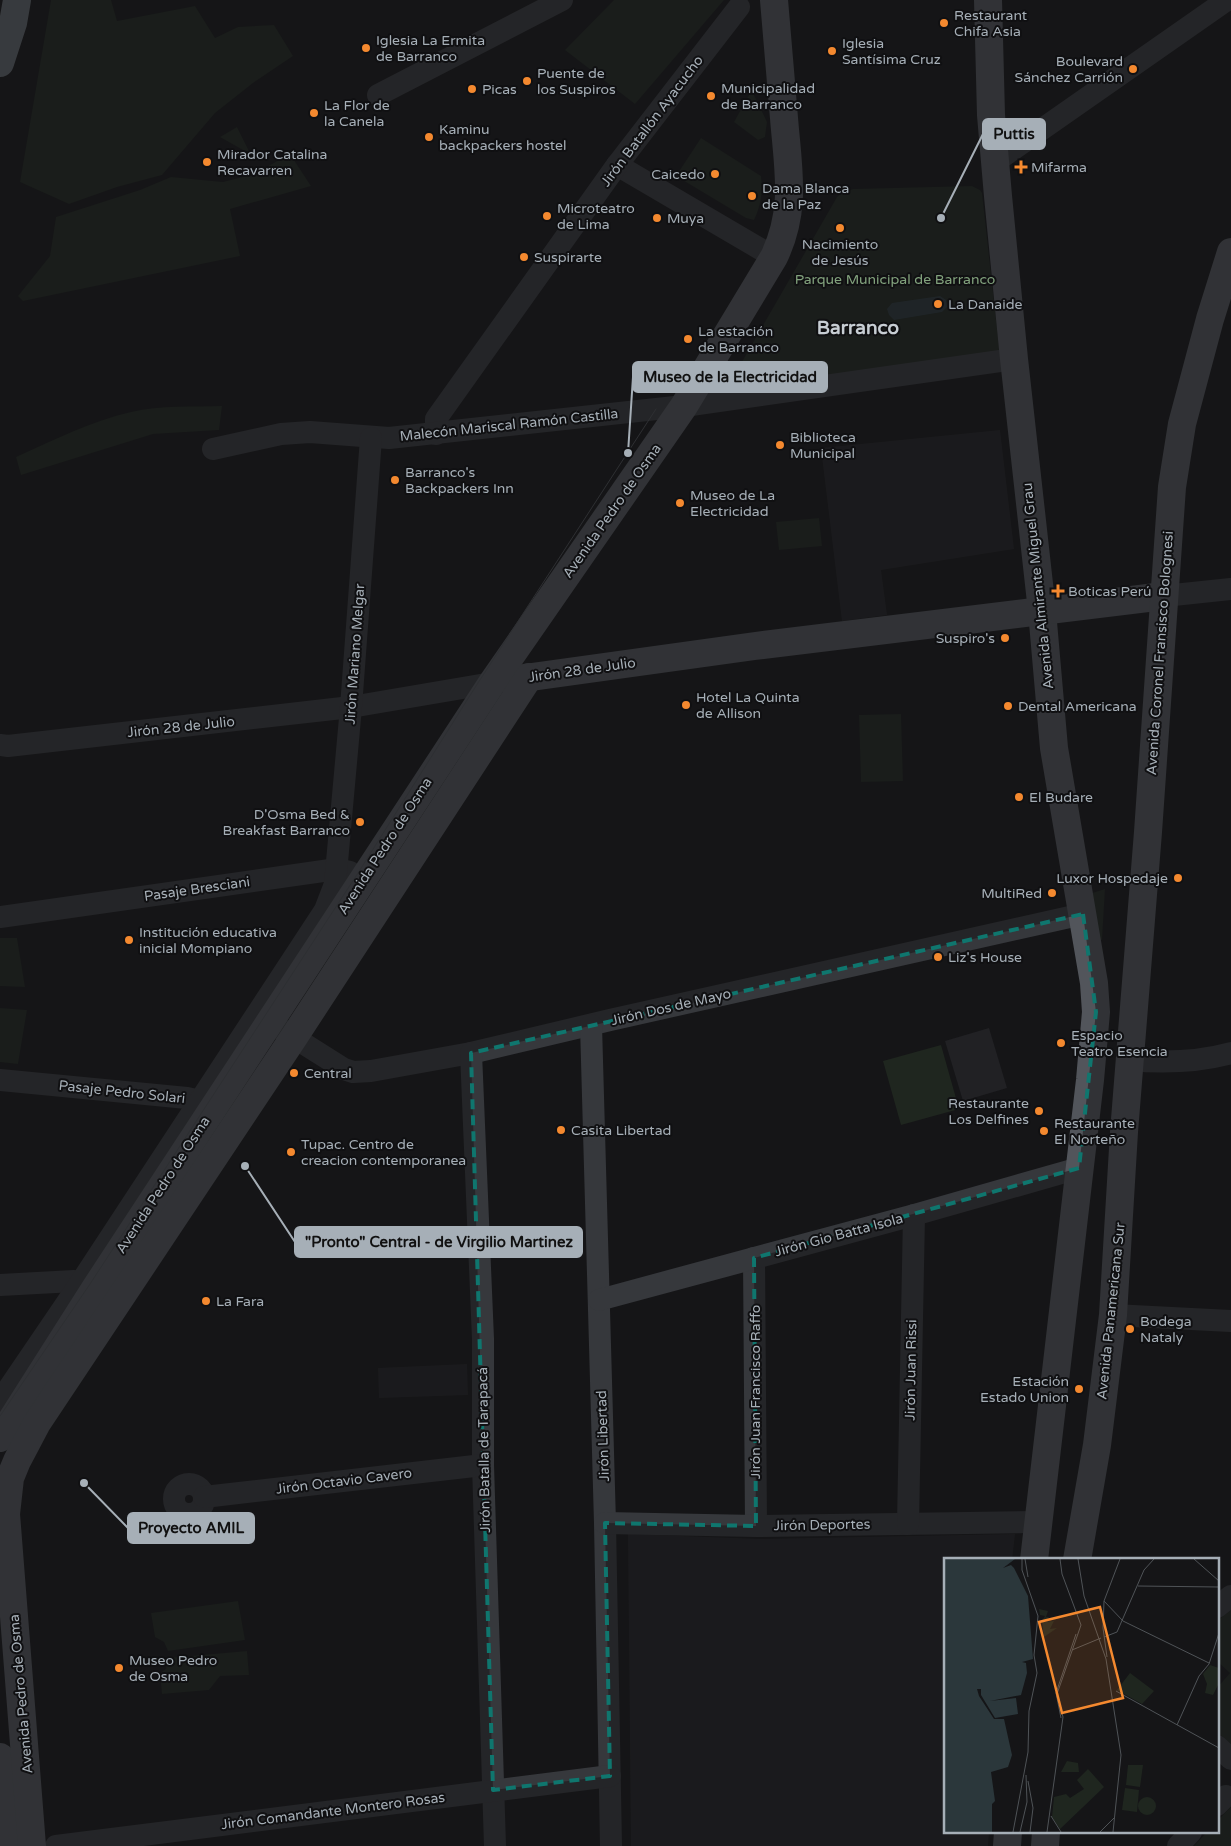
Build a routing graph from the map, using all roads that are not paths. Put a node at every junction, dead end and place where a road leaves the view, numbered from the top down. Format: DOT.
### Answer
graph roads {
  1 [pos="17,0"];
  2 [pos="562,0"];
  3 [pos="774,0"];
  4 [pos="988,0"];
  5 [pos="1227,0"];
  6 [pos="738,7"];
  7 [pos="0,63"];
  8 [pos="378,95"];
  9 [pos="995,162"];
  10 [pos="617,165"];
  11 [pos="1231,252"];
  12 [pos="774,257"];
  13 [pos="1014,359"];
  14 [pos="684,406"];
  15 [pos="436,434"];
  16 [pos="371,438"];
  17 [pos="213,449"];
  18 [pos="1231,589"];
  19 [pos="1164,596"];
  20 [pos="1042,611"];
  21 [pos="529,677"];
  22 [pos="492,683"];
  23 [pos="352,707"];
  24 [pos="0,745"];
  25 [pos="336,869"];
  26 [pos="365,877"];
  27 [pos="389,893"];
  28 [pos="1083,914"];
  29 [pos="0,917"];
  30 [pos="271,1022"];
  31 [pos="592,1025"];
  32 [pos="294,1037"];
  33 [pos="471,1053"];
  34 [pos="1231,1053"];
  35 [pos="1130,1060"];
  36 [pos="0,1080"];
  37 [pos="206,1106"];
  38 [pos="236,1126"];
  39 [pos="1079,1168"];
  40 [pos="914,1215"];
  41 [pos="754,1258"];
  42 [pos="0,1284"];
  43 [pos="99,1290"];
  44 [pos="599,1300"];
  45 [pos="1113,1316"];
  46 [pos="1231,1322"];
  47 [pos="0,1401"];
  48 [pos="0,1438"];
  49 [pos="483,1465"];
  50 [pos="5,1477"];
  51 [pos="204,1497"];
  52 [pos="1039,1522"];
  53 [pos="606,1523"];
  54 [pos="908,1524"];
  55 [pos="756,1526"];
  56 [pos="1034,1558"];
  57 [pos="1077,1558"];
  58 [pos="1231,1596"];
  59 [pos="1218,1606"];
  60 [pos="1218,1747"];
  61 [pos="0,1757"];
  62 [pos="1231,1760"];
  63 [pos="610,1776"];
  64 [pos="493,1790"];
  65 [pos="1189,1834"];
  66 [pos="7,1846"];
  67 [pos="32,1846"];
  68 [pos="56,1846"];
  69 [pos="495,1846"];
  70 [pos="611,1846"];
  71 [pos="1178,1846"];
  1 -- 7 [label="highway"];
  2 -- 8 [label="street"];
  3 -- 12 [label="main road, Avenida Pedro de Osma"];
  4 -- 9 [label="main road, Avenida Almirante Miguel Grau"];
  5 -- 9 [label="street"];
  6 -- 10 [label="street, Jirón Batallón Ayacucho"];
  9 -- 13 [label="main road, Avenida Almirante Miguel Grau"];
  10 -- 12 [label="street"];
  10 -- 15 [label="street, Jirón Batallón Ayacucho"];
  11 -- 19 [label="main road, Avenida Coronel Fransisco Bolognesi"];
  12 -- 14 [label="main road, Avenida Pedro de Osma"];
  13 -- 14 [label="street, Malecón Mariscal Ramón Castilla"];
  13 -- 20 [label="main road, Avenida Almirante Miguel Grau"];
  14 -- 15 [label="street, Malecón Mariscal Ramón Castilla"];
  14 -- 22 [label="main road, Avenida Pedro de Osma"];
  15 -- 16 [label="street, Malecón Mariscal Ramón Castilla"];
  16 -- 17 [label="street, Malecón Mariscal Ramón Castilla"];
  16 -- 23 [label="street, Jirón Mariano Melgar"];
  18 -- 19 [label="street"];
  19 -- 20 [label="main road, Jirón 28 de Julio"];
  19 -- 35 [label="main road, Avenida Coronel Fransisco Bolognesi"];
  20 -- 21 [label="main road, Jirón 28 de Julio"];
  20 -- 28 [label="main road, Avenida Almirante Miguel Grau"];
  21 -- 22 [label="main road, Jirón 28 de Julio"];
  21 -- 27 [label="main road, Avenida Pedro de Osma"];
  22 -- 23 [label="street, Jirón 28 de Julio"];
  22 -- 26 [label="main road, Avenida Pedro de Osma"];
  23 -- 24 [label="street, Jirón 28 de Julio"];
  23 -- 25 [label="street, Jirón Mariano Melgar"];
  25 -- 26 [label="street, Pasaje Bresciani"];
  25 -- 29 [label="street, Pasaje Bresciani"];
  25 -- 37 [label="street, Avenida Pedro de Osma"];
  26 -- 27 [label="street, Pasaje Bresciani"];
  26 -- 30 [label="main road, Avenida Pedro de Osma"];
  27 -- 32 [label="main road, Avenida Pedro de Osma"];
  28 -- 31 [label="street, Jirón Dos de Mayo"];
  28 -- 39 [label="main road, Avenida Almirante Miguel Grau"];
  30 -- 32 [label="street, Jirón Dos de Mayo"];
  30 -- 37 [label="main road, Avenida Pedro de Osma"];
  31 -- 33 [label="street, Jirón Dos de Mayo"];
  31 -- 44 [label="street, Jirón Libertad"];
  32 -- 33 [label="street, Jirón Dos de Mayo"];
  32 -- 38 [label="main road, Avenida Pedro de Osma"];
  33 -- 49 [label="street, Jirón Batalla de Tarapacá"];
  34 -- 35 [label="street"];
  35 -- 45 [label="main road, Avenida Panamericana Sur"];
  36 -- 37 [label="street, Pasaje Pedro Solari"];
  37 -- 38 [label="street, Pasaje Pedro Solari"];
  37 -- 43 [label="main road, Avenida Pedro de Osma"];
  38 -- 43 [label="main road, Avenida Pedro de Osma"];
  39 -- 40 [label="street, Jirón Gio Batta Isola"];
  39 -- 52 [label="main road"];
  40 -- 41 [label="street, Jirón Gio Batta Isola"];
  40 -- 54 [label="street, Jirón Juan Rissi"];
  41 -- 44 [label="street, Jirón Gio Batta Isola"];
  41 -- 55 [label="street, Jirón Juan Francisco Raffo"];
  42 -- 43 [label="street"];
  43 -- 47 [label="street, Avenida Pedro de Osma"];
  43 -- 48 [label="main road, Avenida Pedro de Osma"];
  43 -- 50 [label="main road, Avenida Pedro de Osma"];
  44 -- 53 [label="street, Jirón Libertad"];
  45 -- 46 [label="street"];
  45 -- 57 [label="main road, Avenida Panamericana Sur"];
  49 -- 51 [label="street, Jirón Octavio Cavero"];
  49 -- 64 [label="street, Jirón Batalla de Tarapacá"];
  50 -- 67 [label="main road, Avenida Pedro de Osma"];
  52 -- 54 [label="street, Jirón Deportes"];
  52 -- 56 [label="main road"];
  53 -- 55 [label="street, Jirón Deportes"];
  53 -- 63 [label="street, Jirón Libertad"];
  54 -- 55 [label="street, Jirón Deportes"];
  58 -- 59 [label="street"];
  60 -- 62 [label="street"];
  61 -- 66 [label="main road, Avenida Pedro de Osma"];
  63 -- 64 [label="street, Jirón Comandante Montero Rosas"];
  63 -- 70 [label="street, Jirón Libertad"];
  64 -- 68 [label="street, Jirón Comandante Montero Rosas"];
  64 -- 69 [label="street, Jirón Batalla de Tarapacá"];
  65 -- 71 [label="street"];
}
